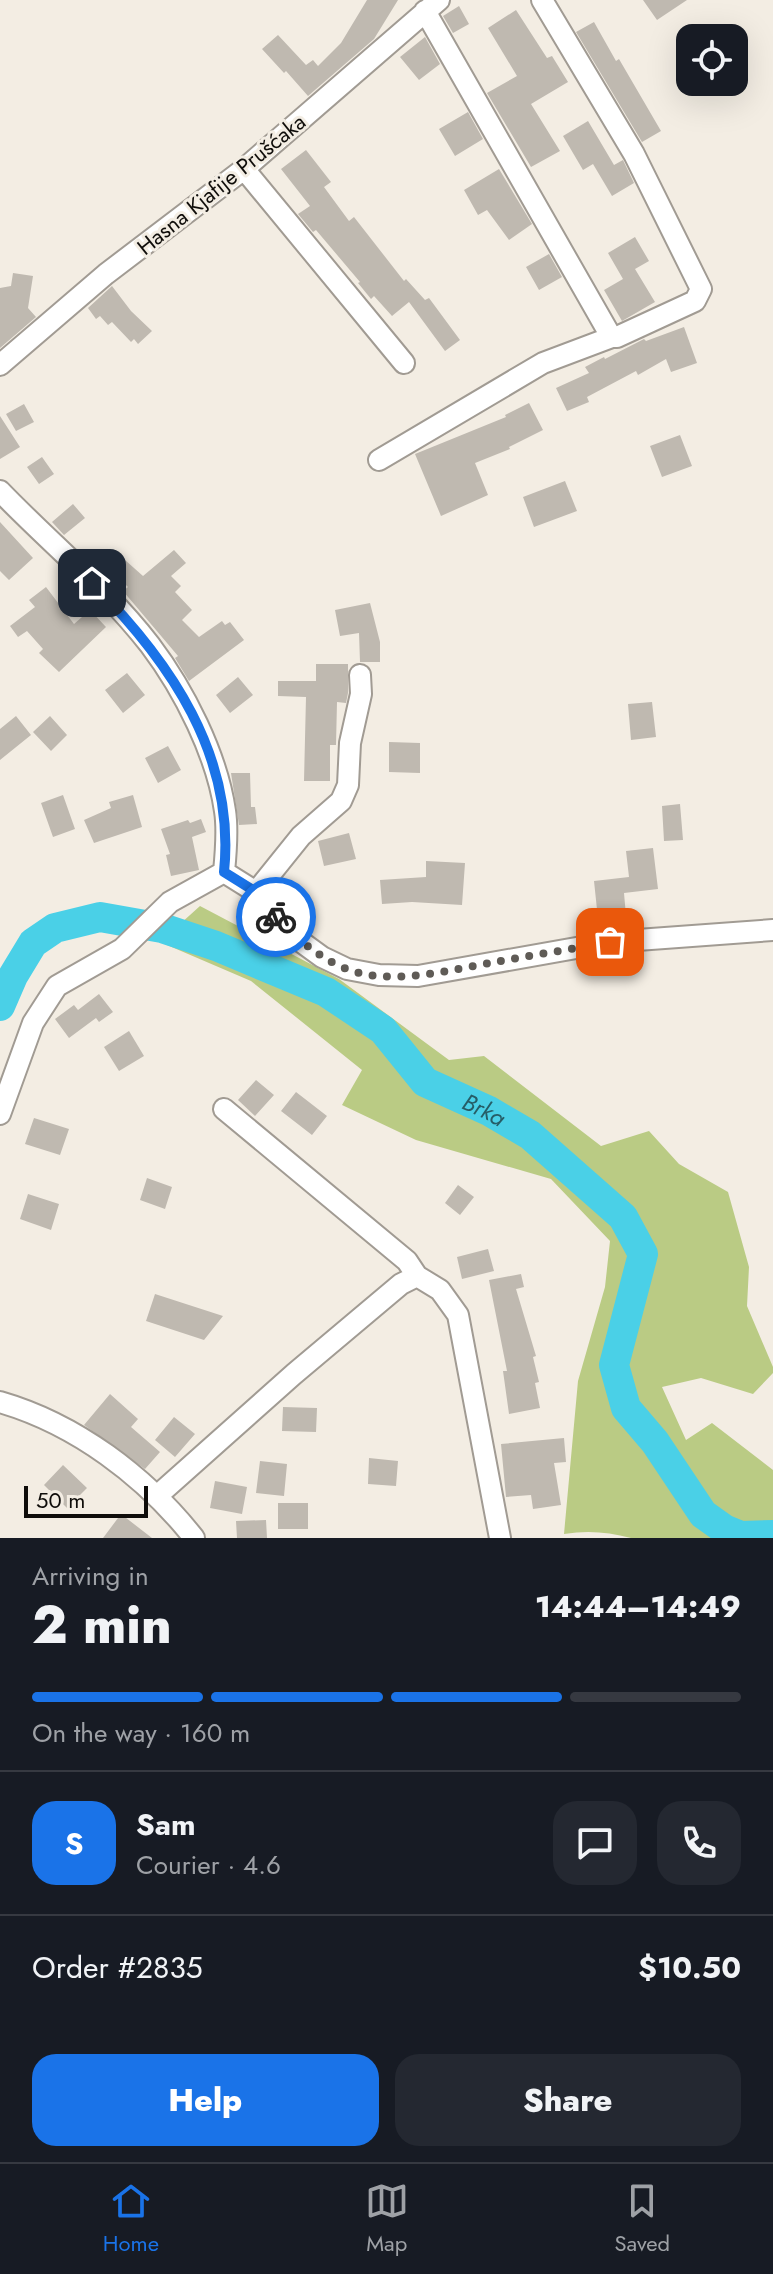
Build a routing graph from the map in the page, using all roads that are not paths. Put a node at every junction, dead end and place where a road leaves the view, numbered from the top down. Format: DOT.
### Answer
graph roads {
  1 [pos="542,0"];
  2 [pos="432,6"];
  3 [pos="244,169"];
  4 [pos="612,337"];
  5 [pos="404,363"];
  6 [pos="0,365"];
  7 [pos="379,460"];
  8 [pos="0,491"];
  9 [pos="360,675"];
  10 [pos="224,872"];
  11 [pos="256,892"];
  12 [pos="773,930"];
  13 [pos="224,1109"];
  14 [pos="0,1114"];
  15 [pos="417,1276"];
  16 [pos="0,1402"];
  17 [pos="157,1496"];
  18 [pos="194,1538"];
  19 [pos="500,1538"];
  1 -- 4 [label="street"];
  2 -- 3 [label="street, Hasna Kjafije Prušćaka"];
  2 -- 4 [label="street"];
  3 -- 5 [label="street"];
  3 -- 6 [label="street, Hasna Kjafije Prušćaka"];
  4 -- 7 [label="street"];
  8 -- 10 [label="street"];
  9 -- 11 [label="street"];
  10 -- 11 [label="street"];
  10 -- 14 [label="street"];
  11 -- 12 [label="street"];
  13 -- 15 [label="street"];
  15 -- 17 [label="street"];
  15 -- 19 [label="street"];
  16 -- 17 [label="street"];
  17 -- 18 [label="street"];
}
